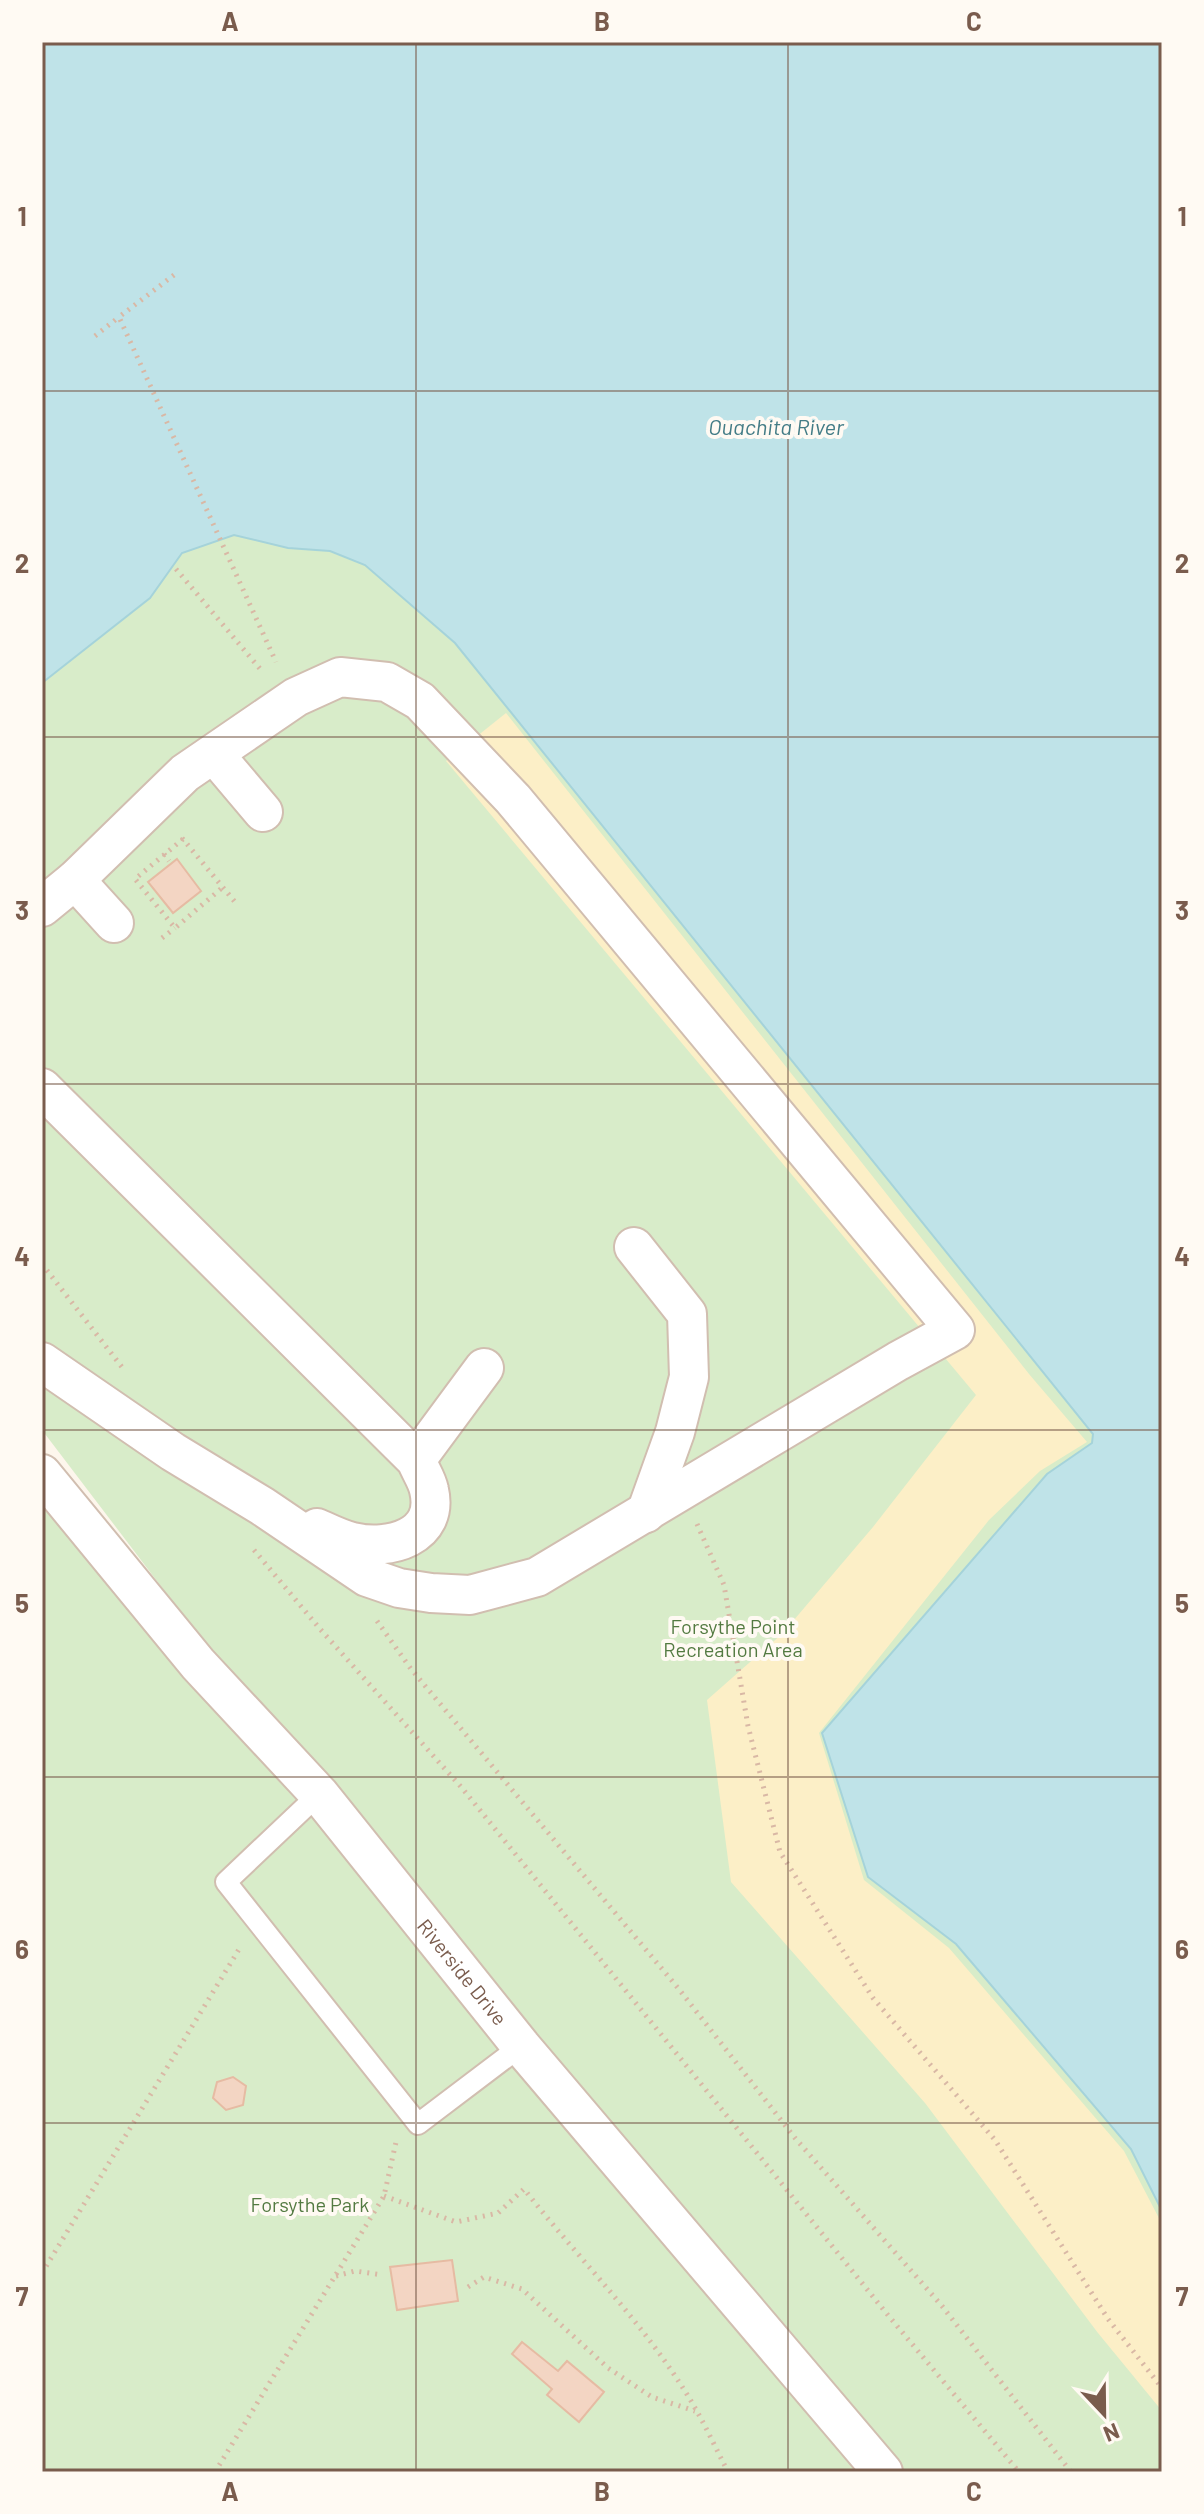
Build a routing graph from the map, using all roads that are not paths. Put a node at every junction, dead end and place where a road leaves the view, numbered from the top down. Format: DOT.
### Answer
graph roads {
  1 [pos="214,754"];
  2 [pos="263,812"];
  3 [pos="75,880"];
  4 [pos="42,907"];
  5 [pos="114,923"];
  6 [pos="42,1088"];
  7 [pos="634,1247"];
  8 [pos="42,1362"];
  9 [pos="484,1368"];
  10 [pos="416,1460"];
  11 [pos="42,1474"];
  12 [pos="262,1506"];
  13 [pos="646,1513"];
  14 [pos="319,1794"];
  15 [pos="521,2046"];
  16 [pos="883,2472"];
  1 -- 2 [label="street"];
  1 -- 3 [label="street"];
  1 -- 13 [label="street"];
  3 -- 4 [label="street"];
  3 -- 5 [label="street"];
  6 -- 10 [label="street"];
  7 -- 13 [label="street"];
  8 -- 12 [label="street"];
  9 -- 10 [label="street"];
  10 -- 12 [label="street"];
  11 -- 14 [label="street, Riverside Drive"];
  12 -- 13 [label="street"];
  14 -- 15 [label="street, Riverside Drive"];
  14 -- 15 [label="lane"];
  15 -- 16 [label="street, Riverside Drive"];
}
